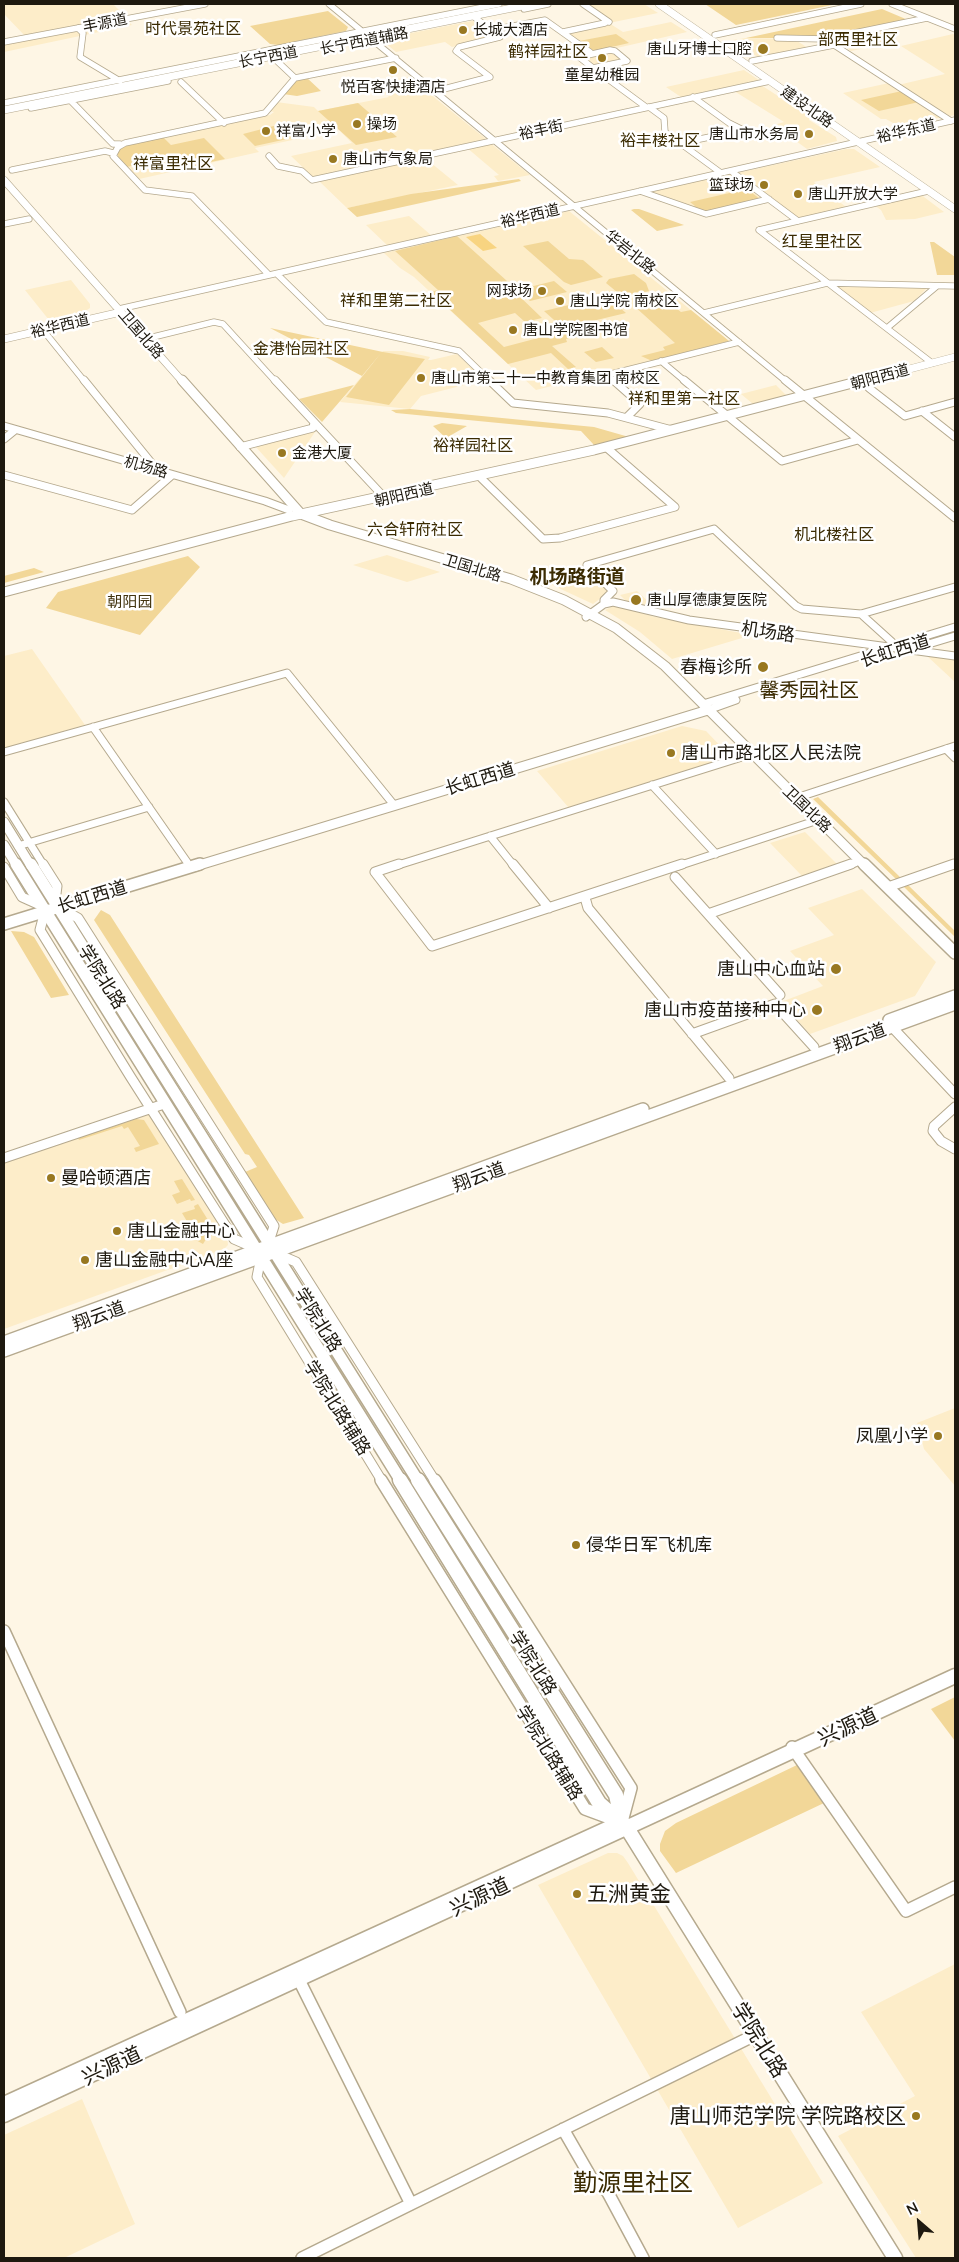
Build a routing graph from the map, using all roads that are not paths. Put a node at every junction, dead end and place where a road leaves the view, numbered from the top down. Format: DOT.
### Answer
graph roads {
  1 [pos="205,4"];
  2 [pos="329,4"];
  3 [pos="499,4"];
  4 [pos="515,4"];
  5 [pos="532,4"];
  6 [pos="548,4"];
  7 [pos="583,4"];
  8 [pos="653,4"];
  9 [pos="658,4"];
  10 [pos="671,4"];
  11 [pos="861,4"];
  12 [pos="892,4"];
  13 [pos="457,6"];
  14 [pos="463,11"];
  15 [pos="671,12"];
  16 [pos="475,17"];
  17 [pos="927,18"];
  18 [pos="78,28"];
  19 [pos="955,29"];
  20 [pos="492,30"];
  21 [pos="563,32"];
  22 [pos="368,35"];
  23 [pos="715,35"];
  24 [pos="777,38"];
  25 [pos="825,39"];
  26 [pos="4,42"];
  27 [pos="834,45"];
  28 [pos="590,52"];
  29 [pos="396,58"];
  30 [pos="752,61"];
  31 [pos="278,62"];
  32 [pos="593,68"];
  33 [pos="295,78"];
  34 [pos="120,81"];
  35 [pos="770,81"];
  36 [pos="181,82"];
  37 [pos="436,91"];
  38 [pos="693,97"];
  39 [pos="70,100"];
  40 [pos="648,107"];
  41 [pos="4,108"];
  42 [pos="953,120"];
  43 [pos="224,123"];
  44 [pos="494,140"];
  45 [pos="866,140"];
  46 [pos="857,142"];
  47 [pos="681,143"];
  48 [pos="113,144"];
  49 [pos="120,144"];
  50 [pos="105,151"];
  51 [pos="113,153"];
  52 [pos="269,156"];
  53 [pos="12,170"];
  54 [pos="731,171"];
  55 [pos="721,173"];
  56 [pos="4,180"];
  57 [pos="4,190"];
  58 [pos="640,191"];
  59 [pos="928,191"];
  60 [pos="769,199"];
  61 [pos="955,201"];
  62 [pos="574,206"];
  63 [pos="955,209"];
  64 [pos="29,219"];
  65 [pos="798,221"];
  66 [pos="4,224"];
  67 [pos="277,274"];
  68 [pos="270,275"];
  69 [pos="827,283"];
  70 [pos="937,286"];
  71 [pos="955,286"];
  72 [pos="116,311"];
  73 [pos="704,313"];
  74 [pos="887,328"];
  75 [pos="43,330"];
  76 [pos="4,335"];
  77 [pos="145,339"];
  78 [pos="4,340"];
  79 [pos="739,342"];
  80 [pos="954,359"];
  81 [pos="662,361"];
  82 [pos="932,363"];
  83 [pos="869,388"];
  84 [pos="804,396"];
  85 [pos="955,402"];
  86 [pos="922,411"];
  87 [pos="627,417"];
  88 [pos="728,417"];
  89 [pos="314,422"];
  90 [pos="4,426"];
  91 [pos="15,430"];
  92 [pos="672,430"];
  93 [pos="955,437"];
  94 [pos="4,439"];
  95 [pos="858,440"];
  96 [pos="240,447"];
  97 [pos="607,448"];
  98 [pos="158,470"];
  99 [pos="4,475"];
  100 [pos="172,475"];
  101 [pos="481,478"];
  102 [pos="384,497"];
  103 [pos="298,516"];
  104 [pos="955,518"];
  105 [pos="955,587"];
  106 [pos="4,592"];
  107 [pos="4,599"];
  108 [pos="604,604"];
  109 [pos="861,614"];
  110 [pos="588,615"];
  111 [pos="955,625"];
  112 [pos="955,634"];
  113 [pos="892,642"];
  114 [pos="877,647"];
  115 [pos="886,648"];
  116 [pos="904,650"];
  117 [pos="955,656"];
  118 [pos="702,708"];
  119 [pos="93,727"];
  120 [pos="955,746"];
  121 [pos="946,749"];
  122 [pos="4,752"];
  123 [pos="745,756"];
  124 [pos="955,758"];
  125 [pos="652,785"];
  126 [pos="796,798"];
  127 [pos="4,802"];
  128 [pos="392,802"];
  129 [pos="149,807"];
  130 [pos="4,822"];
  131 [pos="812,822"];
  132 [pos="490,836"];
  133 [pos="24,844"];
  134 [pos="4,845"];
  135 [pos="716,854"];
  136 [pos="187,862"];
  137 [pos="855,863"];
  138 [pos="955,864"];
  139 [pos="4,867"];
  140 [pos="675,877"];
  141 [pos="888,887"];
  142 [pos="586,901"];
  143 [pos="57,905"];
  144 [pos="549,908"];
  145 [pos="43,909"];
  146 [pos="708,914"];
  147 [pos="4,918"];
  148 [pos="4,924"];
  149 [pos="955,953"];
  150 [pos="955,962"];
  151 [pos="93,990"];
  152 [pos="77,991"];
  153 [pos="780,995"];
  154 [pos="955,996"];
  155 [pos="955,1004"];
  156 [pos="892,1027"];
  157 [pos="692,1034"];
  158 [pos="814,1047"];
  159 [pos="170,1062"];
  160 [pos="158,1067"];
  161 [pos="144,1071"];
  162 [pos="130,1076"];
  163 [pos="728,1078"];
  164 [pos="955,1094"];
  165 [pos="164,1104"];
  166 [pos="955,1107"];
  167 [pos="151,1108"];
  168 [pos="955,1149"];
  169 [pos="4,1158"];
  170 [pos="265,1251"];
  171 [pos="323,1316"];
  172 [pos="4,1342"];
  173 [pos="4,1351"];
  174 [pos="481,1554"];
  175 [pos="468,1560"];
  176 [pos="454,1565"];
  177 [pos="438,1572"];
  178 [pos="5,1636"];
  179 [pos="955,1668"];
  180 [pos="955,1676"];
  181 [pos="564,1685"];
  182 [pos="550,1690"];
  183 [pos="534,1697"];
  184 [pos="518,1702"];
  185 [pos="793,1748"];
  186 [pos="625,1825"];
  187 [pos="955,1887"];
  188 [pos="296,1975"];
  189 [pos="180,2012"];
  190 [pos="755,2035"];
  191 [pos="4,2104"];
  192 [pos="4,2115"];
  193 [pos="563,2129"];
  194 [pos="411,2204"];
  195 [pos="310,2257"];
  196 [pos="643,2258"];
  197 [pos="894,2258"];
  1 -- 18 [label="street, 丰源道"];
  2 -- 22 [label="street, 华岩北路"];
  3 -- 14 [label="street, 长宁西道辅路"];
  4 -- 22 [label="main road, 长宁西道"];
  5 -- 16 [label="main road, 长宁西道"];
  6 -- 16 [label="street"];
  7 -- 21 [label="street"];
  8 -- 15 [label="main road"];
  9 -- 15 [label="main road, 建设北路"];
  10 -- 23 [label="main road, 建设北路"];
  11 -- 23 [label="street"];
  12 -- 17 [label="street"];
  13 -- 14 [label="street"];
  14 -- 22 [label="street, 长宁西道辅路"];
  15 -- 35 [label="main road, 建设北路"];
  16 -- 20 [label="street"];
  16 -- 22 [label="main road, 长宁西道"];
  17 -- 19 [label="street"];
  17 -- 25 [label="street"];
  18 -- 26 [label="street, 丰源道"];
  18 -- 34 [label="street"];
  20 -- 21 [label="street"];
  20 -- 37 [label="street"];
  21 -- 28 [label="street"];
  22 -- 29 [label="street, 华岩北路"];
  22 -- 34 [label="main road, 长宁西道"];
  22 -- 39 [label="street, 长宁西道辅路"];
  22 -- 41 [label="main road, 长宁西道"];
  23 -- 30 [label="main road, 建设北路"];
  24 -- 25 [label="street"];
  25 -- 27 [label="street"];
  27 -- 30 [label="street"];
  27 -- 42 [label="street"];
  29 -- 33 [label="street"];
  29 -- 37 [label="street, 华岩北路"];
  30 -- 45 [label="main road, 建设北路"];
  31 -- 33 [label="street"];
  32 -- 32 [label="street"];
  32 -- 40 [label="street"];
  33 -- 43 [label="street"];
  34 -- 41 [label="main road, 长宁西道"];
  35 -- 38 [label="street, 裕丰街"];
  35 -- 46 [label="main road, 建设北路"];
  36 -- 43 [label="street"];
  37 -- 44 [label="street, 华岩北路"];
  38 -- 40 [label="street, 裕丰街"];
  38 -- 47 [label="street"];
  39 -- 41 [label="street, 长宁西道辅路"];
  39 -- 48 [label="street"];
  40 -- 44 [label="street, 裕丰街"];
  40 -- 47 [label="street"];
  42 -- 45 [label="street, 裕华东道"];
  43 -- 49 [label="street"];
  44 -- 52 [label="street, 裕丰街"];
  44 -- 62 [label="street, 华岩北路"];
  45 -- 46 [label="street, 裕华东道"];
  45 -- 61 [label="main road, 建设北路"];
  46 -- 54 [label="street, 裕华西道"];
  46 -- 59 [label="main road, 建设北路"];
  47 -- 55 [label="street"];
  48 -- 49 [label="street"];
  48 -- 50 [label="street"];
  49 -- 51 [label="street"];
  50 -- 51 [label="street"];
  50 -- 53 [label="street"];
  51 -- 68 [label="street"];
  54 -- 55 [label="street, 裕华西道"];
  54 -- 60 [label="street"];
  55 -- 58 [label="street, 裕华西道"];
  56 -- 72 [label="main road, 卫国北路"];
  57 -- 64 [label="main road, 卫国北路"];
  58 -- 60 [label="street"];
  58 -- 62 [label="street, 裕华西道"];
  59 -- 63 [label="main road, 建设北路"];
  59 -- 65 [label="street"];
  60 -- 65 [label="street"];
  62 -- 67 [label="street, 裕华西道"];
  62 -- 73 [label="street, 华岩北路"];
  64 -- 66 [label="street"];
  64 -- 72 [label="main road, 卫国北路"];
  65 -- 69 [label="street"];
  67 -- 68 [label="street, 裕华西道"];
  67 -- 87 [label="street"];
  68 -- 72 [label="street, 裕华西道"];
  69 -- 70 [label="street"];
  69 -- 73 [label="street"];
  69 -- 74 [label="street"];
  70 -- 71 [label="street"];
  70 -- 74 [label="street"];
  72 -- 75 [label="main road, 裕华西道"];
  72 -- 76 [label="main road, 裕华西道"];
  72 -- 77 [label="main road, 卫国北路"];
  72 -- 103 [label="main road, 卫国北路"];
  73 -- 79 [label="street, 华岩北路"];
  74 -- 82 [label="street"];
  75 -- 78 [label="main road, 裕华西道"];
  75 -- 98 [label="street"];
  77 -- 89 [label="street"];
  77 -- 96 [label="main road, 卫国北路"];
  79 -- 81 [label="street"];
  79 -- 84 [label="street, 华岩北路"];
  80 -- 82 [label="main road, 朝阳西道"];
  81 -- 87 [label="street"];
  81 -- 88 [label="street"];
  82 -- 84 [label="main road, 朝阳西道"];
  83 -- 86 [label="street"];
  84 -- 88 [label="main road, 朝阳西道"];
  84 -- 95 [label="street, 华岩北路"];
  85 -- 86 [label="street"];
  86 -- 93 [label="street"];
  87 -- 92 [label="street"];
  88 -- 92 [label="main road, 朝阳西道"];
  88 -- 95 [label="street"];
  88 -- 97 [label="main road, 朝阳西道"];
  89 -- 96 [label="street"];
  89 -- 102 [label="street"];
  90 -- 91 [label="street, 机场路"];
  91 -- 94 [label="street"];
  91 -- 98 [label="street, 机场路"];
  92 -- 102 [label="main road, 朝阳西道"];
  95 -- 104 [label="street, 华岩北路"];
  96 -- 103 [label="main road, 卫国北路"];
  97 -- 101 [label="main road, 朝阳西道"];
  97 -- 101 [label="street"];
  98 -- 100 [label="street, 机场路"];
  99 -- 100 [label="street"];
  100 -- 103 [label="street, 机场路"];
  101 -- 103 [label="main road, 朝阳西道"];
  102 -- 103 [label="main road, 朝阳西道"];
  103 -- 106 [label="main road, 朝阳西道"];
  103 -- 107 [label="main road, 朝阳西道"];
  103 -- 110 [label="main road, 卫国北路"];
  105 -- 109 [label="street"];
  108 -- 109 [label="street"];
  108 -- 110 [label="street"];
  108 -- 114 [label="street, 机场路"];
  109 -- 113 [label="street"];
  110 -- 118 [label="main road, 卫国北路"];
  111 -- 113 [label="street"];
  111 -- 115 [label="street, 长虹西道"];
  112 -- 116 [label="street, 长虹西道"];
  113 -- 114 [label="street"];
  114 -- 115 [label="street, 机场路"];
  115 -- 116 [label="street, 机场路"];
  115 -- 118 [label="street, 长虹西道"];
  116 -- 117 [label="street, 机场路"];
  116 -- 118 [label="street, 长虹西道"];
  118 -- 123 [label="main road, 卫国北路"];
  118 -- 126 [label="main road, 卫国北路"];
  118 -- 128 [label="main road, 长虹西道"];
  119 -- 122 [label="street"];
  119 -- 128 [label="street"];
  119 -- 129 [label="street"];
  120 -- 121 [label="street"];
  121 -- 124 [label="street"];
  121 -- 126 [label="street"];
  123 -- 125 [label="street"];
  123 -- 131 [label="main road, 卫国北路"];
  125 -- 132 [label="street"];
  125 -- 135 [label="street"];
  126 -- 141 [label="main road, 卫国北路"];
  127 -- 133 [label="street"];
  128 -- 136 [label="main road, 长虹西道"];
  128 -- 143 [label="main road, 长虹西道"];
  129 -- 133 [label="street"];
  129 -- 136 [label="street"];
  130 -- 133 [label="main road, 学院北路"];
  131 -- 135 [label="street"];
  131 -- 137 [label="main road, 卫国北路"];
  132 -- 144 [label="street"];
  132 -- 144 [label="street"];
  133 -- 143 [label="main road, 学院北路"];
  134 -- 145 [label="main road, 学院北路"];
  135 -- 144 [label="street"];
  136 -- 143 [label="main road, 长虹西道"];
  137 -- 146 [label="street"];
  137 -- 150 [label="main road, 卫国北路"];
  138 -- 141 [label="street"];
  139 -- 145 [label="street"];
  140 -- 146 [label="street"];
  141 -- 149 [label="main road, 卫国北路"];
  142 -- 157 [label="street"];
  143 -- 145 [label="main road, 长虹西道"];
  143 -- 159 [label="street"];
  143 -- 160 [label="main road, 学院北路"];
  145 -- 147 [label="main road, 长虹西道"];
  145 -- 148 [label="main road, 长虹西道"];
  145 -- 151 [label="main road, 学院北路"];
  145 -- 152 [label="street"];
  146 -- 153 [label="street"];
  151 -- 152 [label="street"];
  151 -- 161 [label="main road, 学院北路"];
  152 -- 162 [label="street"];
  154 -- 158 [label="main road, 翔云道"];
  155 -- 156 [label="main road, 翔云道"];
  156 -- 164 [label="street"];
  156 -- 170 [label="main road, 翔云道"];
  157 -- 158 [label="street"];
  157 -- 163 [label="street"];
  158 -- 163 [label="main road, 翔云道"];
  159 -- 160 [label="street"];
  159 -- 170 [label="street, 学院北路辅路"];
  160 -- 161 [label="main road"];
  160 -- 170 [label="main road, 学院北路"];
  161 -- 162 [label="street"];
  161 -- 165 [label="main road, 学院北路"];
  162 -- 167 [label="street"];
  163 -- 170 [label="main road, 翔云道"];
  165 -- 167 [label="street"];
  165 -- 170 [label="main road, 学院北路"];
  166 -- 168 [label="street"];
  167 -- 169 [label="street"];
  167 -- 170 [label="street"];
  170 -- 171 [label="main road, 学院北路"];
  170 -- 172 [label="main road, 翔云道"];
  170 -- 173 [label="main road, 翔云道"];
  170 -- 176 [label="main road, 学院北路"];
  170 -- 177 [label="street, 学院北路辅路"];
  171 -- 174 [label="street"];
  171 -- 175 [label="main road, 学院北路"];
  174 -- 175 [label="street"];
  174 -- 181 [label="street"];
  175 -- 176 [label="main road"];
  175 -- 182 [label="main road, 学院北路"];
  176 -- 177 [label="street"];
  176 -- 183 [label="main road, 学院北路"];
  177 -- 184 [label="street, 学院北路辅路"];
  178 -- 189 [label="street"];
  179 -- 185 [label="main road, 兴源道"];
  180 -- 185 [label="main road, 兴源道"];
  181 -- 182 [label="street"];
  181 -- 186 [label="street"];
  182 -- 186 [label="main road, 学院北路"];
  183 -- 184 [label="street"];
  183 -- 186 [label="main road, 学院北路"];
  184 -- 186 [label="street, 学院北路辅路"];
  185 -- 186 [label="main road, 兴源道"];
  185 -- 187 [label="street"];
  186 -- 188 [label="main road, 兴源道"];
  186 -- 190 [label="main road, 学院北路"];
  188 -- 191 [label="main road, 兴源道"];
  188 -- 192 [label="main road, 兴源道"];
  188 -- 194 [label="street"];
  190 -- 193 [label="street"];
  190 -- 197 [label="main road, 学院北路"];
  193 -- 194 [label="street"];
  193 -- 196 [label="street"];
  194 -- 195 [label="street"];
}
